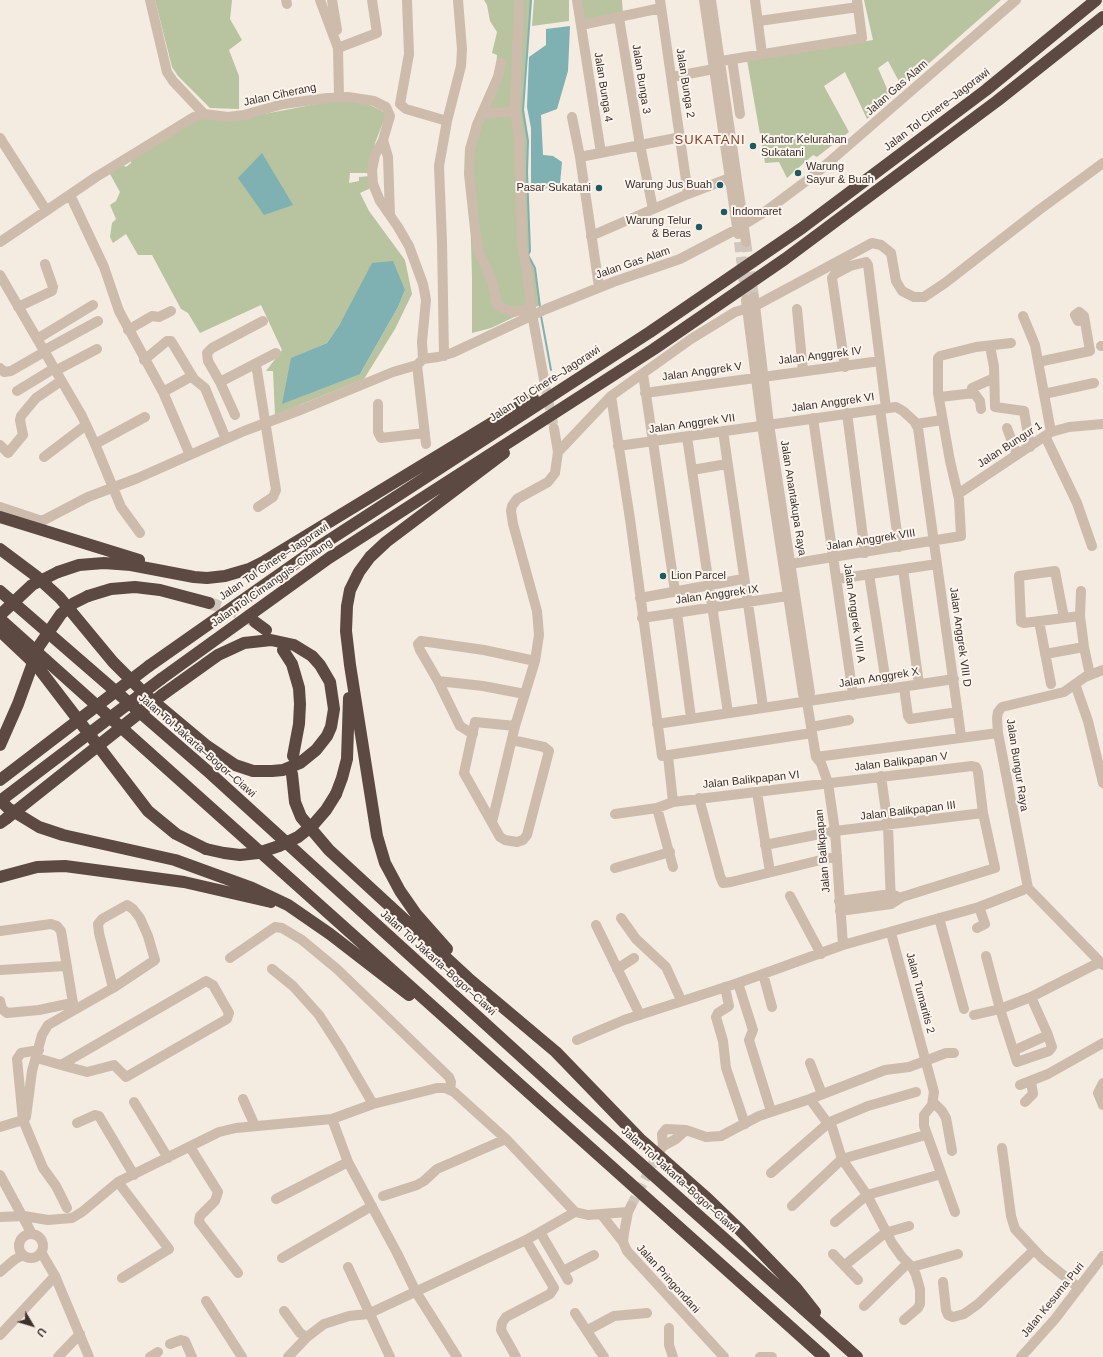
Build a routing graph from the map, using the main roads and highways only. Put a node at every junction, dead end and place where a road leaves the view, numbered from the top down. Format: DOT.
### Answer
graph roads {
  1 [pos="1096,0"];
  2 [pos="1103,17"];
  3 [pos="605,360"];
  4 [pos="570,402"];
  5 [pos="2,518"];
  6 [pos="0,549"];
  7 [pos="194,577"];
  8 [pos="0,591"];
  9 [pos="209,603"];
  10 [pos="0,615"];
  11 [pos="0,619"];
  12 [pos="255,622"];
  13 [pos="0,630"];
  14 [pos="266,630"];
  15 [pos="283,650"];
  16 [pos="350,665"];
  17 [pos="0,745"];
  18 [pos="293,756"];
  19 [pos="292,774"];
  20 [pos="0,780"];
  21 [pos="0,800"];
  22 [pos="3,820"];
  23 [pos="0,877"];
  24 [pos="288,905"];
  25 [pos="468,978"];
  26 [pos="451,1024"];
  27 [pos="840,1342"];
  28 [pos="824,1357"];
  29 [pos="857,1357"];
  1 -- 3 [label="highway, Jalan Tol Cinere–Jagorawi"];
  2 -- 4 [label="highway"];
  3 -- 7 [label="highway"];
  3 -- 20 [label="highway, Jalan Tol Cinere–Jagorawi, bridge"];
  4 -- 16 [label="highway"];
  4 -- 21 [label="highway, Jalan Tol Cimanggis–Cibitung, bridge"];
  5 -- 7 [label="highway"];
  6 -- 22 [label="highway, bridge"];
  7 -- 10 [label="highway, bridge"];
  8 -- 27 [label="highway, Jalan Tol Jakarta–Bogor–Ciawi"];
  9 -- 17 [label="highway, bridge"];
  11 -- 26 [label="highway"];
  12 -- 14 [label="highway"];
  13 -- 16 [label="highway, bridge"];
  15 -- 18 [label="highway"];
  16 -- 25 [label="highway"];
  19 -- 25 [label="highway"];
  21 -- 24 [label="highway"];
  23 -- 24 [label="highway"];
  24 -- 26 [label="highway"];
  25 -- 27 [label="highway"];
  26 -- 28 [label="highway"];
  27 -- 29 [label="highway, Jalan Tol Jakarta–Bogor–Ciawi"];
}
